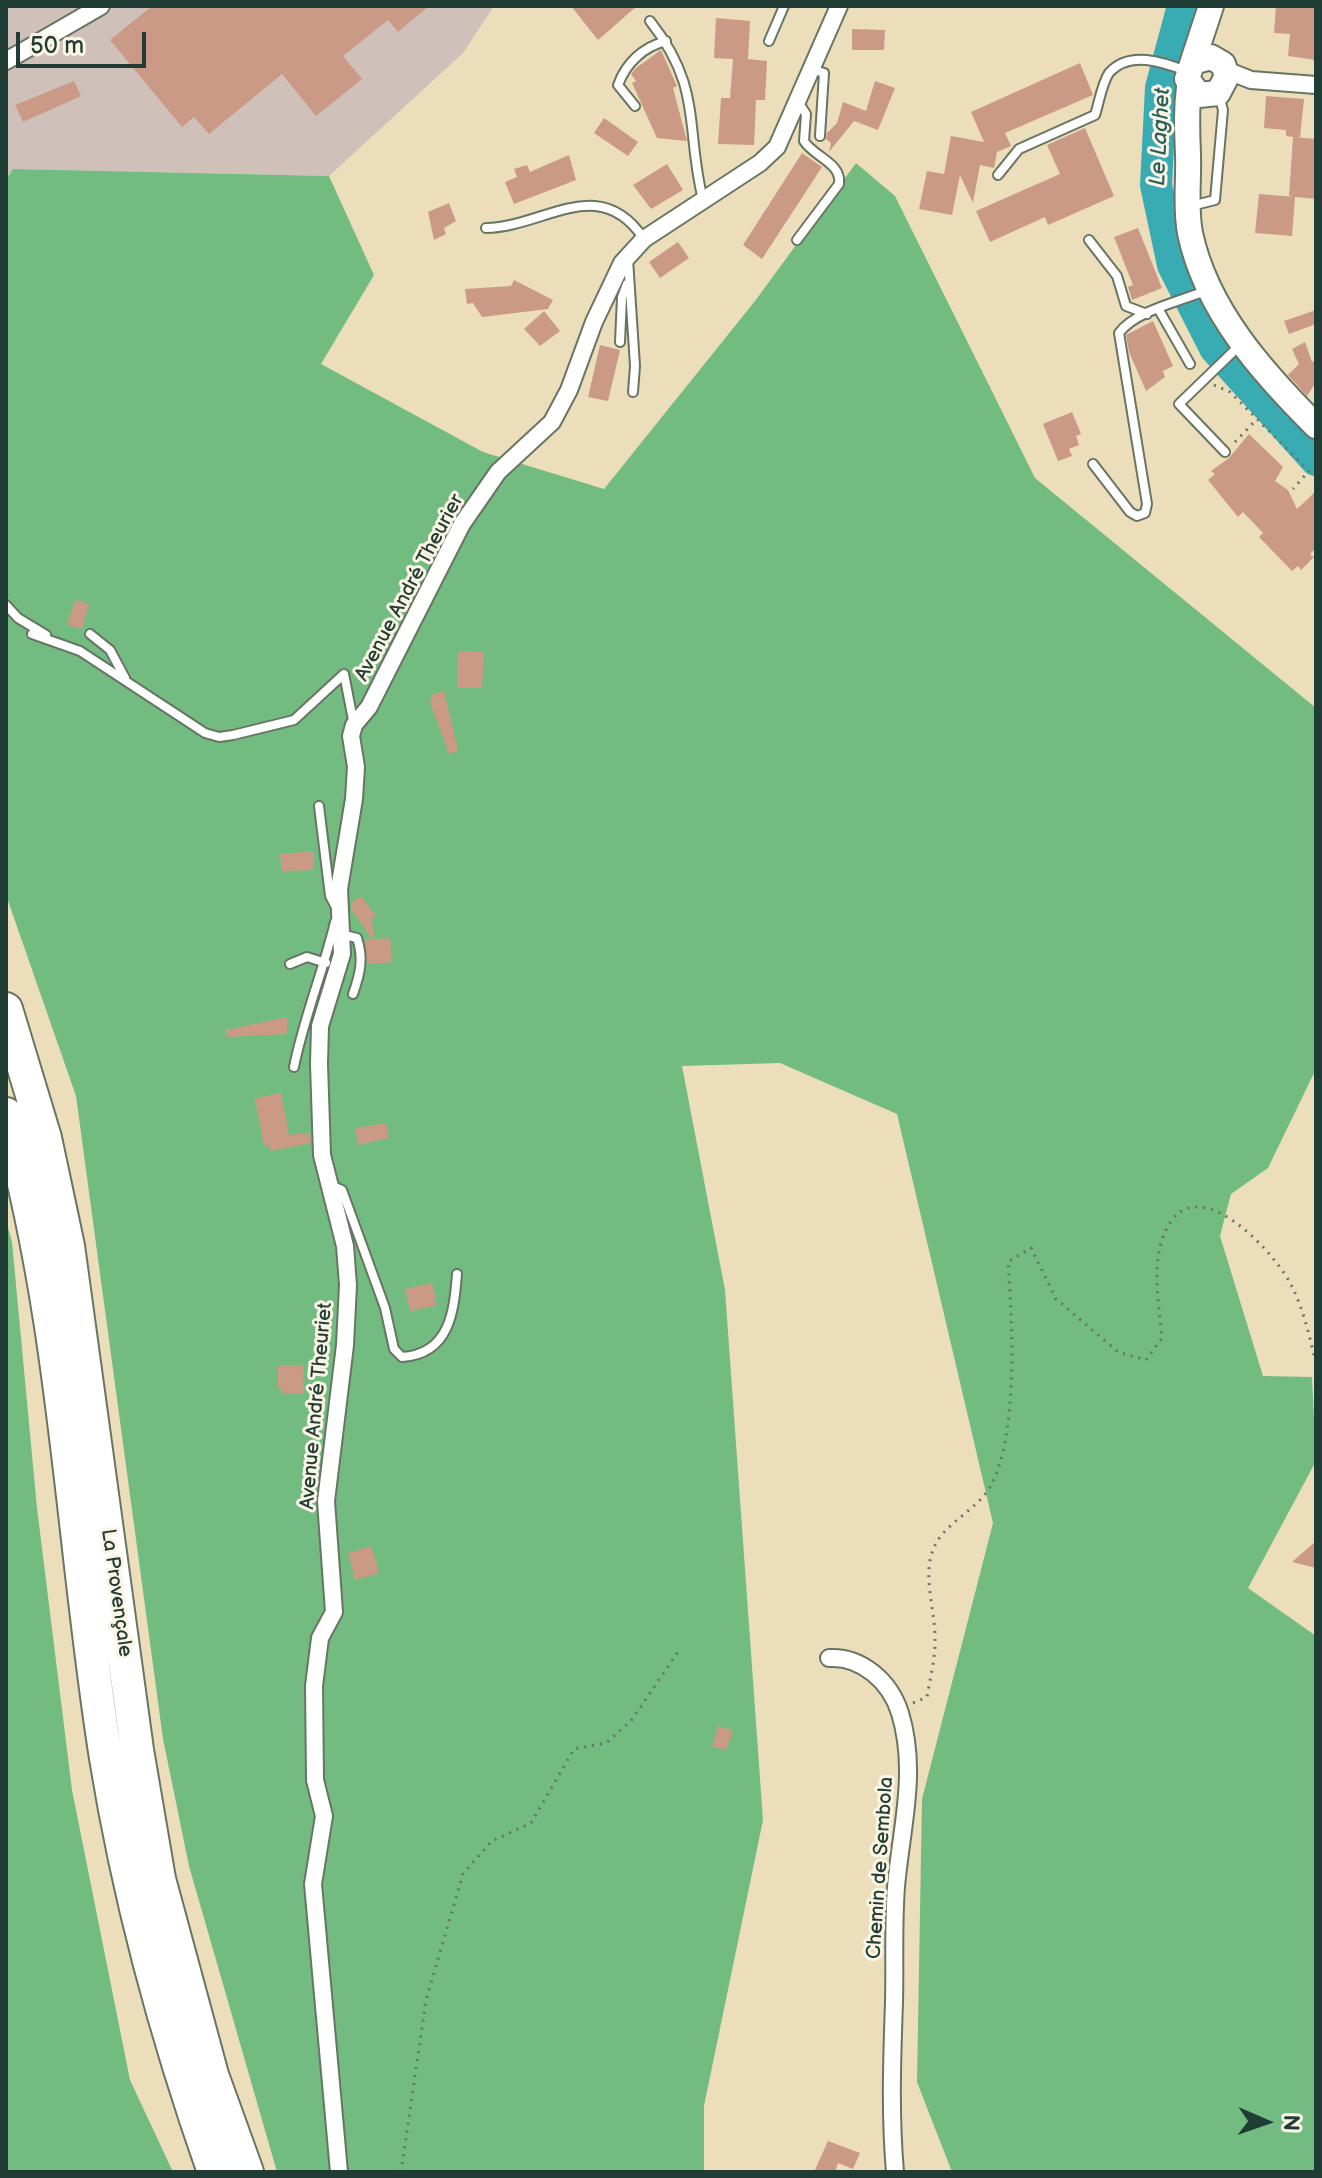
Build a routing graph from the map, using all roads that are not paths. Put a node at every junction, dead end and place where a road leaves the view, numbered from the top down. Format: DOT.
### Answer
graph roads {
  1 [pos="101,6"];
  2 [pos="784,6"];
  3 [pos="839,6"];
  4 [pos="1212,6"];
  5 [pos="650,21"];
  6 [pos="666,41"];
  7 [pos="769,41"];
  8 [pos="6,61"];
  9 [pos="810,69"];
  10 [pos="1204,77"];
  11 [pos="1316,85"];
  12 [pos="797,99"];
  13 [pos="635,106"];
  14 [pos="820,136"];
  15 [pos="998,175"];
  16 [pos="703,200"];
  17 [pos="1186,206"];
  18 [pos="486,228"];
  19 [pos="644,239"];
  20 [pos="797,240"];
  21 [pos="1089,240"];
  22 [pos="628,254"];
  23 [pos="628,279"];
  24 [pos="1205,291"];
  25 [pos="1164,308"];
  26 [pos="1147,314"];
  27 [pos="620,342"];
  28 [pos="1239,346"];
  29 [pos="1190,364"];
  30 [pos="633,392"];
  31 [pos="1316,426"];
  32 [pos="1225,452"];
  33 [pos="1093,464"];
  34 [pos="6,605"];
  35 [pos="32,634"];
  36 [pos="90,634"];
  37 [pos="53,640"];
  38 [pos="125,679"];
  39 [pos="354,725"];
  40 [pos="319,806"];
  41 [pos="340,912"];
  42 [pos="344,935"];
  43 [pos="326,963"];
  44 [pos="290,964"];
  45 [pos="353,994"];
  46 [pos="6,1009"];
  47 [pos="294,1067"];
  48 [pos="6,1114"];
  49 [pos="329,1185"];
  50 [pos="457,1274"];
  51 [pos="829,1658"];
  52 [pos="214,2172"];
  53 [pos="247,2172"];
  54 [pos="339,2172"];
  55 [pos="895,2172"];
  1 -- 8 [label="street"];
  2 -- 7 [label="lane"];
  3 -- 9 [label="street, Avenue André Theurier"];
  4 -- 10 [label="main road"];
  5 -- 6 [label="lane"];
  6 -- 13 [label="lane"];
  6 -- 16 [label="lane"];
  9 -- 12 [label="street, Avenue André Theurier"];
  9 -- 14 [label="lane"];
  10 -- 11 [label="street"];
  10 -- 15 [label="lane"];
  10 -- 17 [label="main road"];
  10 -- 17 [label="lane"];
  12 -- 16 [label="street, Avenue André Theurier"];
  12 -- 20 [label="lane"];
  16 -- 19 [label="street, Avenue André Theurier"];
  17 -- 24 [label="main road"];
  18 -- 19 [label="lane"];
  19 -- 22 [label="street, Avenue André Theurier"];
  21 -- 26 [label="lane"];
  22 -- 23 [label="lane"];
  22 -- 39 [label="street, Avenue André Theurier"];
  23 -- 27 [label="lane"];
  23 -- 30 [label="lane"];
  24 -- 25 [label="lane"];
  24 -- 28 [label="main road"];
  25 -- 26 [label="lane"];
  25 -- 29 [label="lane"];
  26 -- 33 [label="lane"];
  28 -- 31 [label="main road"];
  28 -- 32 [label="lane"];
  34 -- 37 [label="lane"];
  35 -- 37 [label="lane"];
  36 -- 38 [label="lane"];
  37 -- 38 [label="lane"];
  38 -- 39 [label="lane"];
  39 -- 41 [label="street"];
  40 -- 41 [label="lane"];
  41 -- 42 [label="street"];
  41 -- 43 [label="lane"];
  42 -- 45 [label="lane"];
  42 -- 49 [label="street"];
  43 -- 44 [label="lane"];
  43 -- 47 [label="lane"];
  46 -- 53 [label="highway, La Provençale"];
  48 -- 52 [label="highway, La Provençale"];
  49 -- 50 [label="lane"];
  49 -- 54 [label="street, Avenue André Theuriet"];
  51 -- 55 [label="street, Chemin de Sembola"];
}
